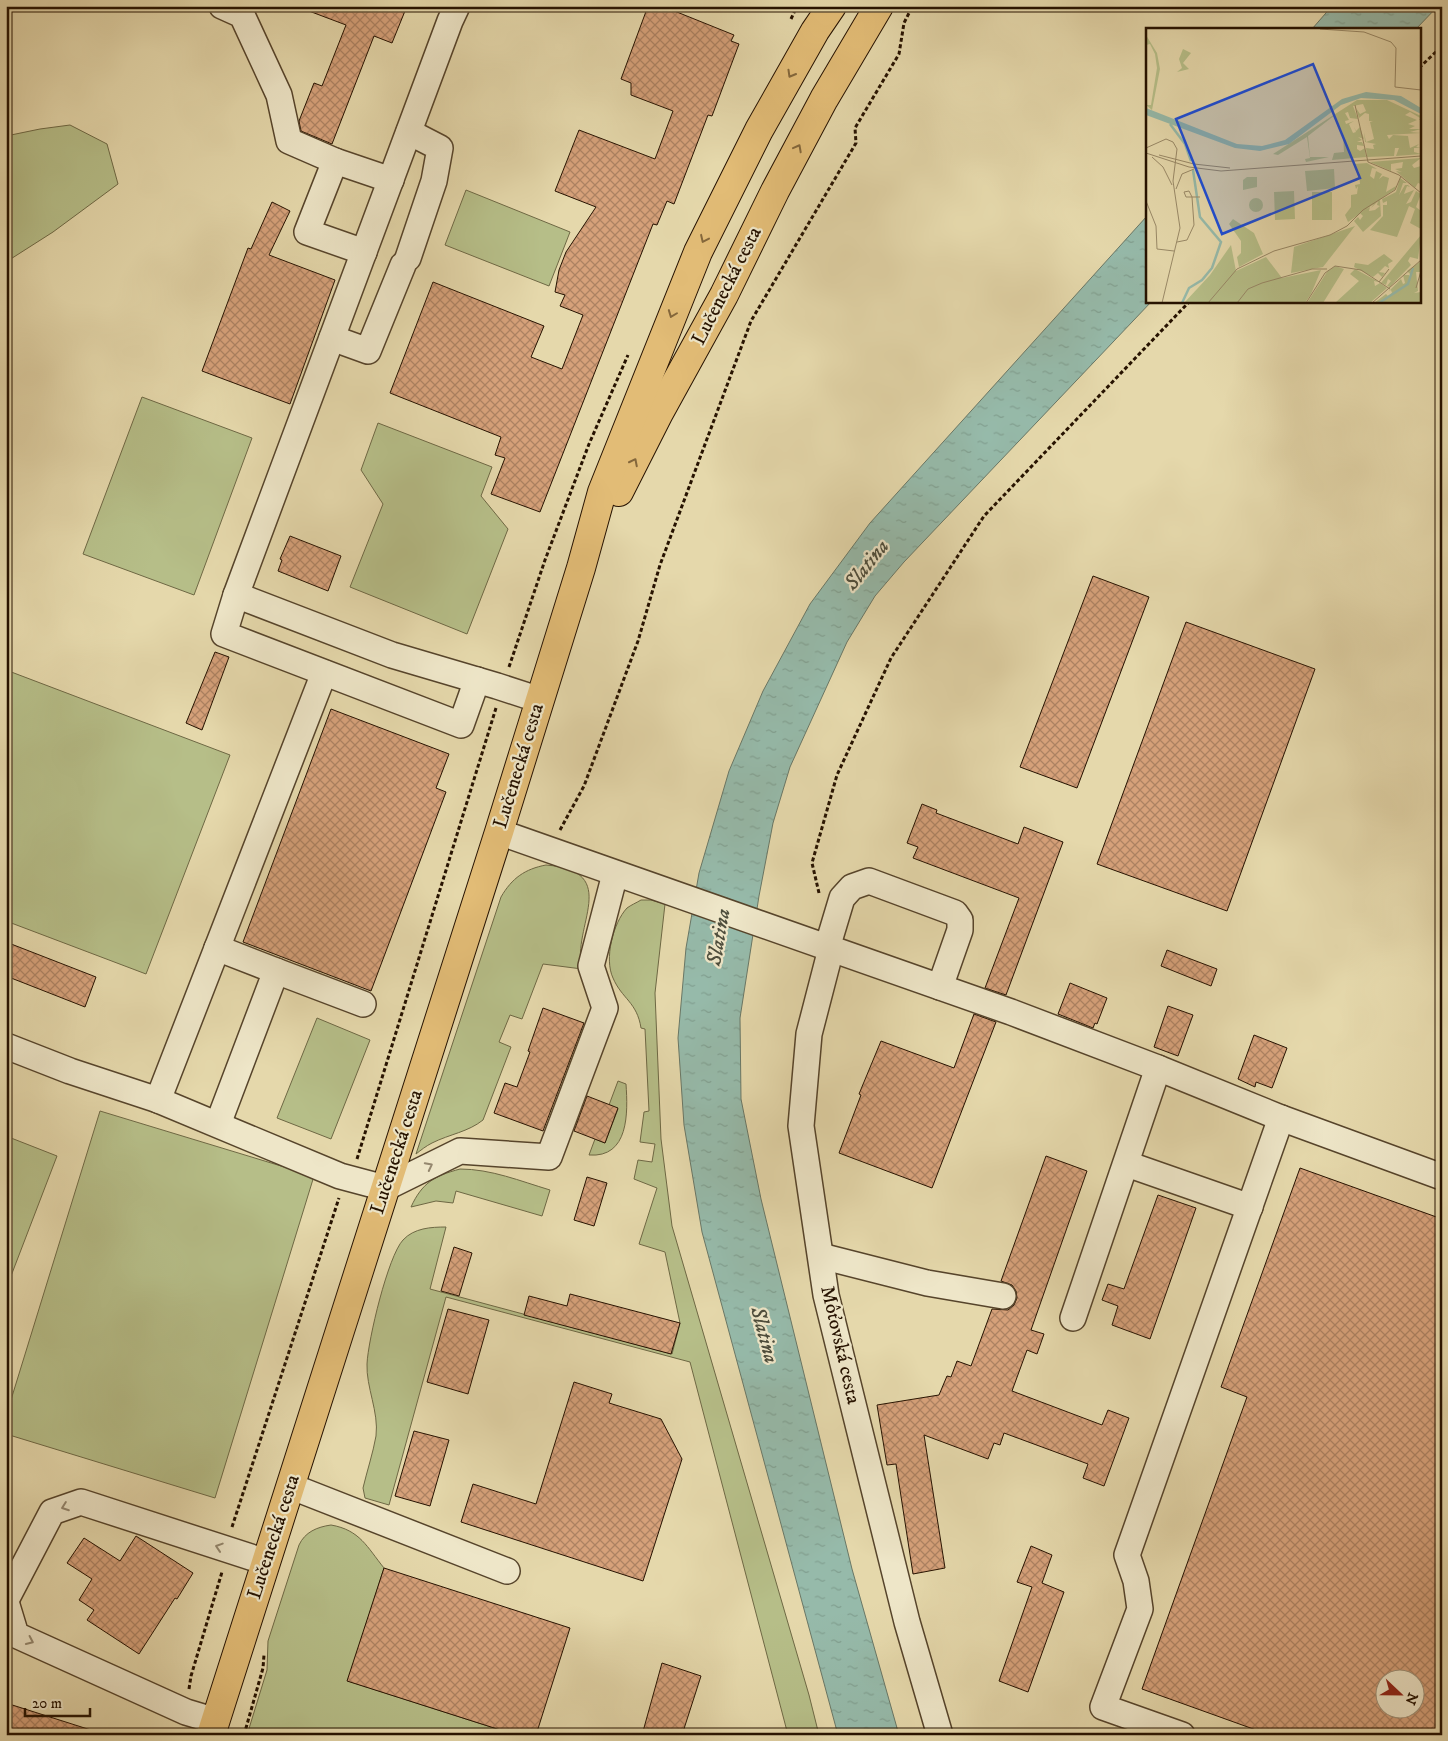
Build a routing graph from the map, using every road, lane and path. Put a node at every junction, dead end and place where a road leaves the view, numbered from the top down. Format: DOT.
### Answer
graph roads {
  1 [pos="222,6"];
  2 [pos="457,6"];
  3 [pos="832,6"];
  4 [pos="879,6"];
  5 [pos="909,13"];
  6 [pos="816,19"];
  7 [pos="1442,46"];
  8 [pos="1420,67"];
  9 [pos="408,132"];
  10 [pos="335,161"];
  11 [pos="390,180"];
  12 [pos="364,252"];
  13 [pos="1189,302"];
  14 [pos="332,338"];
  15 [pos="631,350"];
  16 [pos="581,568"];
  17 [pos="236,595"];
  18 [pos="324,673"];
  19 [pos="477,680"];
  20 [pos="502,688"];
  21 [pos="540,700"];
  22 [pos="498,832"];
  23 [pos="550,850"];
  24 [pos="615,874"];
  25 [pos="821,901"];
  26 [pos="217,948"];
  27 [pos="829,949"];
  28 [pos="276,971"];
  29 [pos="940,987"];
  30 [pos="363,1004"];
  31 [pos="6,1046"];
  32 [pos="1158,1068"];
  33 [pos="158,1100"];
  34 [pos="1281,1118"];
  35 [pos="218,1124"];
  36 [pos="1127,1164"];
  37 [pos="1442,1177"];
  38 [pos="350,1179"];
  39 [pos="385,1188"];
  40 [pos="1250,1207"];
  41 [pos="821,1256"];
  42 [pos="1003,1296"];
  43 [pos="1073,1318"];
  44 [pos="290,1486"];
  45 [pos="225,1549"];
  46 [pos="266,1562"];
  47 [pos="507,1571"];
  48 [pos="6,1601"];
  49 [pos="186,1712"];
  50 [pos="214,1728"];
  51 [pos="940,1735"];
  52 [pos="1182,1735"];
  1 -- 10 [label="lane"];
  2 -- 9 [label="lane"];
  3 -- 6 [label="main road, Lučenecká cesta"];
  16 -- 4 [label="main road, Lučenecká cesta, one-way"];
  5 -- 23 [label="path"];
  6 -- 16 [label="main road, Lučenecká cesta, one-way"];
  7 -- 8 [label="path"];
  9 -- 11 [label="lane"];
  9 -- 14 [label="lane"];
  10 -- 11 [label="lane"];
  10 -- 12 [label="lane"];
  11 -- 12 [label="lane"];
  12 -- 14 [label="lane"];
  13 -- 25 [label="path"];
  14 -- 17 [label="lane"];
  15 -- 20 [label="path"];
  16 -- 21 [label="main road, Lučenecká cesta"];
  17 -- 18 [label="lane"];
  17 -- 19 [label="lane"];
  18 -- 19 [label="lane"];
  18 -- 26 [label="lane"];
  19 -- 20 [label="lane"];
  20 -- 21 [label="lane"];
  20 -- 38 [label="path"];
  21 -- 22 [label="main road, Lučenecká cesta"];
  22 -- 23 [label="lane"];
  22 -- 39 [label="main road, Lučenecká cesta"];
  23 -- 24 [label="lane"];
  24 -- 27 [label="lane"];
  39 -- 24 [label="lane, one-way"];
  26 -- 28 [label="lane"];
  26 -- 33 [label="lane"];
  27 -- 29 [label="lane"];
  27 -- 29 [label="lane, Môťovská cesta"];
  27 -- 41 [label="lane, Môťovská cesta"];
  28 -- 30 [label="lane"];
  28 -- 35 [label="lane"];
  29 -- 32 [label="lane"];
  31 -- 33 [label="lane"];
  32 -- 34 [label="lane"];
  32 -- 36 [label="lane"];
  33 -- 35 [label="lane"];
  34 -- 37 [label="lane"];
  34 -- 40 [label="lane"];
  35 -- 38 [label="lane"];
  36 -- 40 [label="lane"];
  36 -- 43 [label="lane"];
  38 -- 39 [label="lane"];
  38 -- 45 [label="path"];
  39 -- 44 [label="main road, Lučenecká cesta"];
  40 -- 52 [label="lane"];
  41 -- 42 [label="lane"];
  41 -- 51 [label="lane, Môťovská cesta"];
  44 -- 46 [label="main road, Lučenecká cesta"];
  44 -- 47 [label="lane"];
  45 -- 46 [label="lane"];
  45 -- 48 [label="lane, one-way"];
  45 -- 49 [label="path"];
  46 -- 50 [label="main road, Lučenecká cesta"];
  48 -- 49 [label="lane, one-way"];
  49 -- 50 [label="lane"];
}
